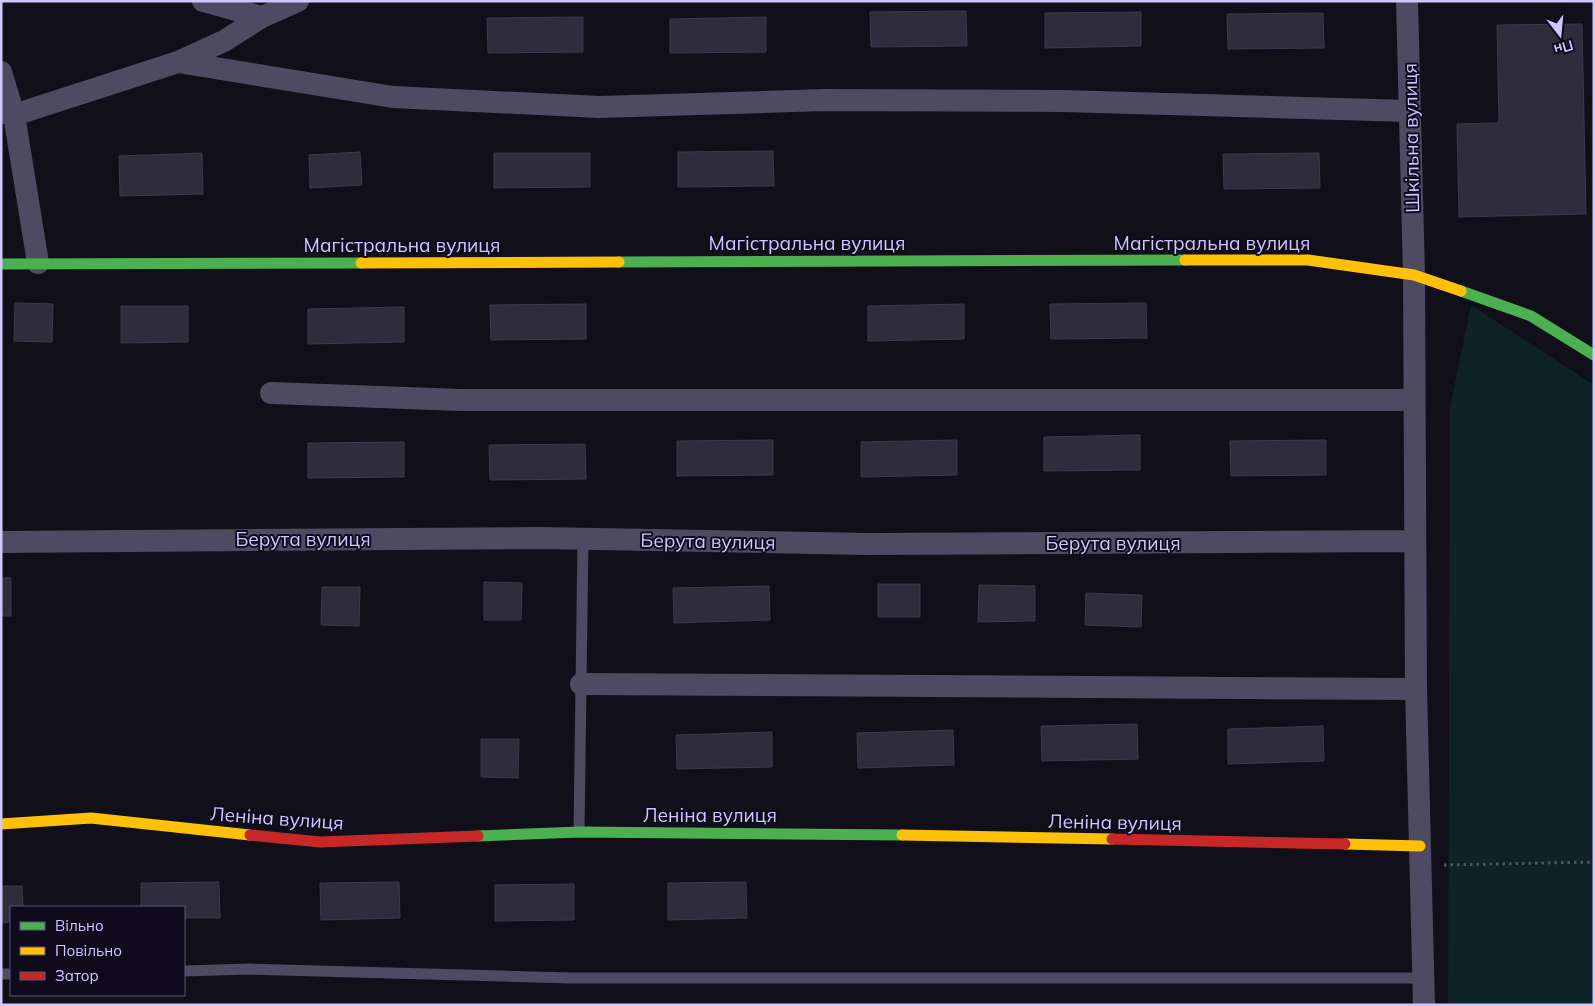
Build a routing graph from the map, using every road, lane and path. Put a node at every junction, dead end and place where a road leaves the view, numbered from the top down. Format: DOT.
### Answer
graph roads {
  1 [pos="203,1"];
  2 [pos="298,1"];
  3 [pos="1408,1"];
  4 [pos="262,17"];
  5 [pos="178,62"];
  6 [pos="1,72"];
  7 [pos="1410,111"];
  8 [pos="8,114"];
  9 [pos="38,263"];
  10 [pos="1,264"];
  11 [pos="1414,276"];
  12 [pos="1594,355"];
  13 [pos="271,392"];
  14 [pos="1414,400"];
  15 [pos="583,539"];
  16 [pos="1414,541"];
  17 [pos="1,542"];
  18 [pos="581,684"];
  19 [pos="1416,689"];
  20 [pos="1,824"];
  21 [pos="579,832"];
  22 [pos="1420,856"];
  23 [pos="1594,862"];
  24 [pos="185,971"];
  25 [pos="1423,978"];
  26 [pos="1424,1005"];
  1 -- 4 [label="street"];
  2 -- 4 [label="street"];
  3 -- 7 [label="street, Шкільна вулиця"];
  4 -- 5 [label="street"];
  5 -- 7 [label="street"];
  5 -- 8 [label="street"];
  6 -- 8 [label="street"];
  7 -- 11 [label="street, Шкільна вулиця"];
  8 -- 9 [label="street"];
  9 -- 10 [label="main road, Магістральна вулиця"];
  9 -- 11 [label="main road, Магістральна вулиця"];
  11 -- 12 [label="main road, Магістральна вулиця"];
  11 -- 14 [label="street, Шкільна вулиця"];
  13 -- 14 [label="street"];
  14 -- 16 [label="street, Шкільна вулиця"];
  15 -- 16 [label="street, Берута вулиця"];
  15 -- 17 [label="street, Берута вулиця"];
  15 -- 18 [label="lane"];
  16 -- 19 [label="street, Шкільна вулиця"];
  18 -- 19 [label="street"];
  18 -- 21 [label="lane"];
  19 -- 22 [label="street, Шкільна вулиця"];
  20 -- 21 [label="main road, Леніна вулиця"];
  21 -- 22 [label="main road, Леніна вулиця"];
  22 -- 23 [label="path"];
  22 -- 25 [label="street, Шкільна вулиця"];
  24 -- 25 [label="lane"];
  25 -- 26 [label="street, Шкільна вулиця"];
}
